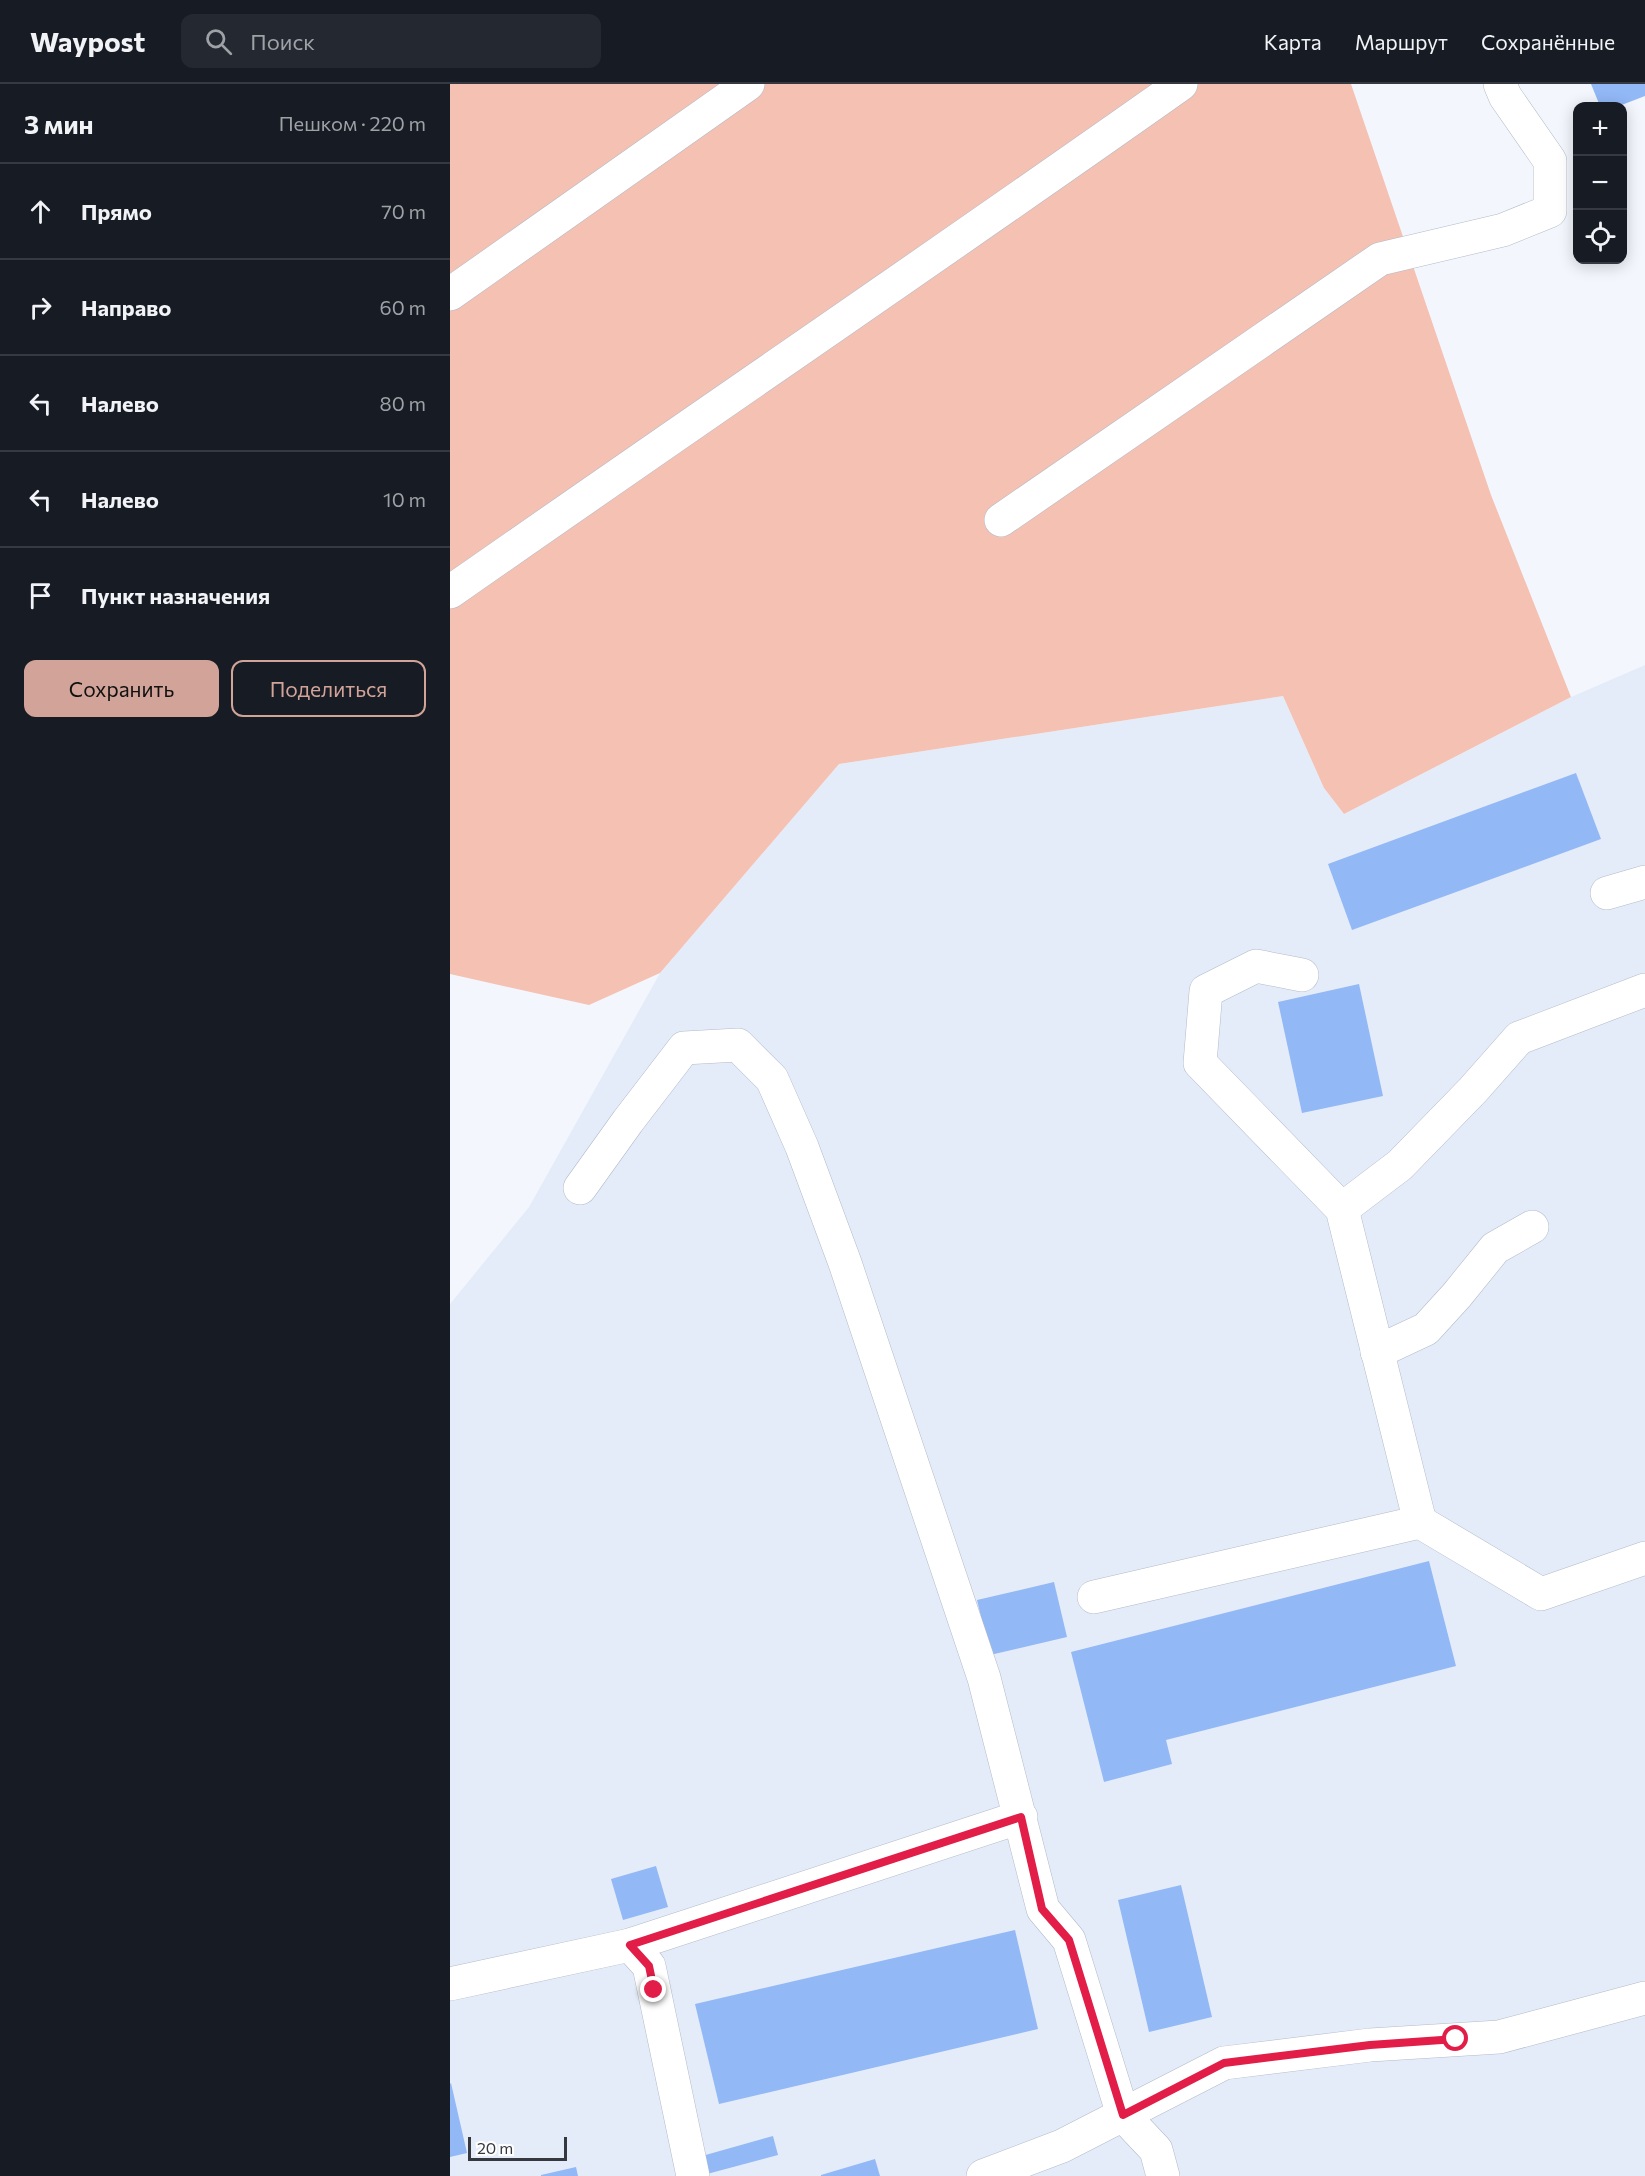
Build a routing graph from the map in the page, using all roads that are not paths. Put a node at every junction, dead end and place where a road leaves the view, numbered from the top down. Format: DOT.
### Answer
graph roads {
  1 [pos="748,84"];
  2 [pos="1181,84"];
  3 [pos="1500,84"];
  4 [pos="450,294"];
  5 [pos="1001,520"];
  6 [pos="450,592"];
  7 [pos="1645,882"];
  8 [pos="1607,893"];
  9 [pos="1302,975"];
  10 [pos="1645,990"];
  11 [pos="580,1188"];
  12 [pos="1342,1209"];
  13 [pos="1532,1227"];
  14 [pos="1377,1352"];
  15 [pos="1420,1522"];
  16 [pos="1645,1558"];
  17 [pos="1094,1597"];
  18 [pos="1021,1817"];
  19 [pos="630,1945"];
  20 [pos="450,1984"];
  21 [pos="1645,1998"];
  22 [pos="1123,2115"];
  23 [pos="693,2176"];
  24 [pos="983,2176"];
  25 [pos="1163,2176"];
  1 -- 4 [label="lane"];
  2 -- 6 [label="lane"];
  3 -- 5 [label="lane"];
  7 -- 8 [label="lane"];
  9 -- 12 [label="lane"];
  10 -- 12 [label="lane"];
  11 -- 18 [label="lane"];
  12 -- 14 [label="lane"];
  13 -- 14 [label="lane"];
  14 -- 15 [label="lane"];
  15 -- 16 [label="lane"];
  15 -- 17 [label="lane"];
  18 -- 19 [label="lane"];
  18 -- 22 [label="lane"];
  19 -- 20 [label="lane"];
  19 -- 23 [label="lane"];
  21 -- 22 [label="lane"];
  22 -- 24 [label="lane"];
  22 -- 25 [label="lane"];
}
